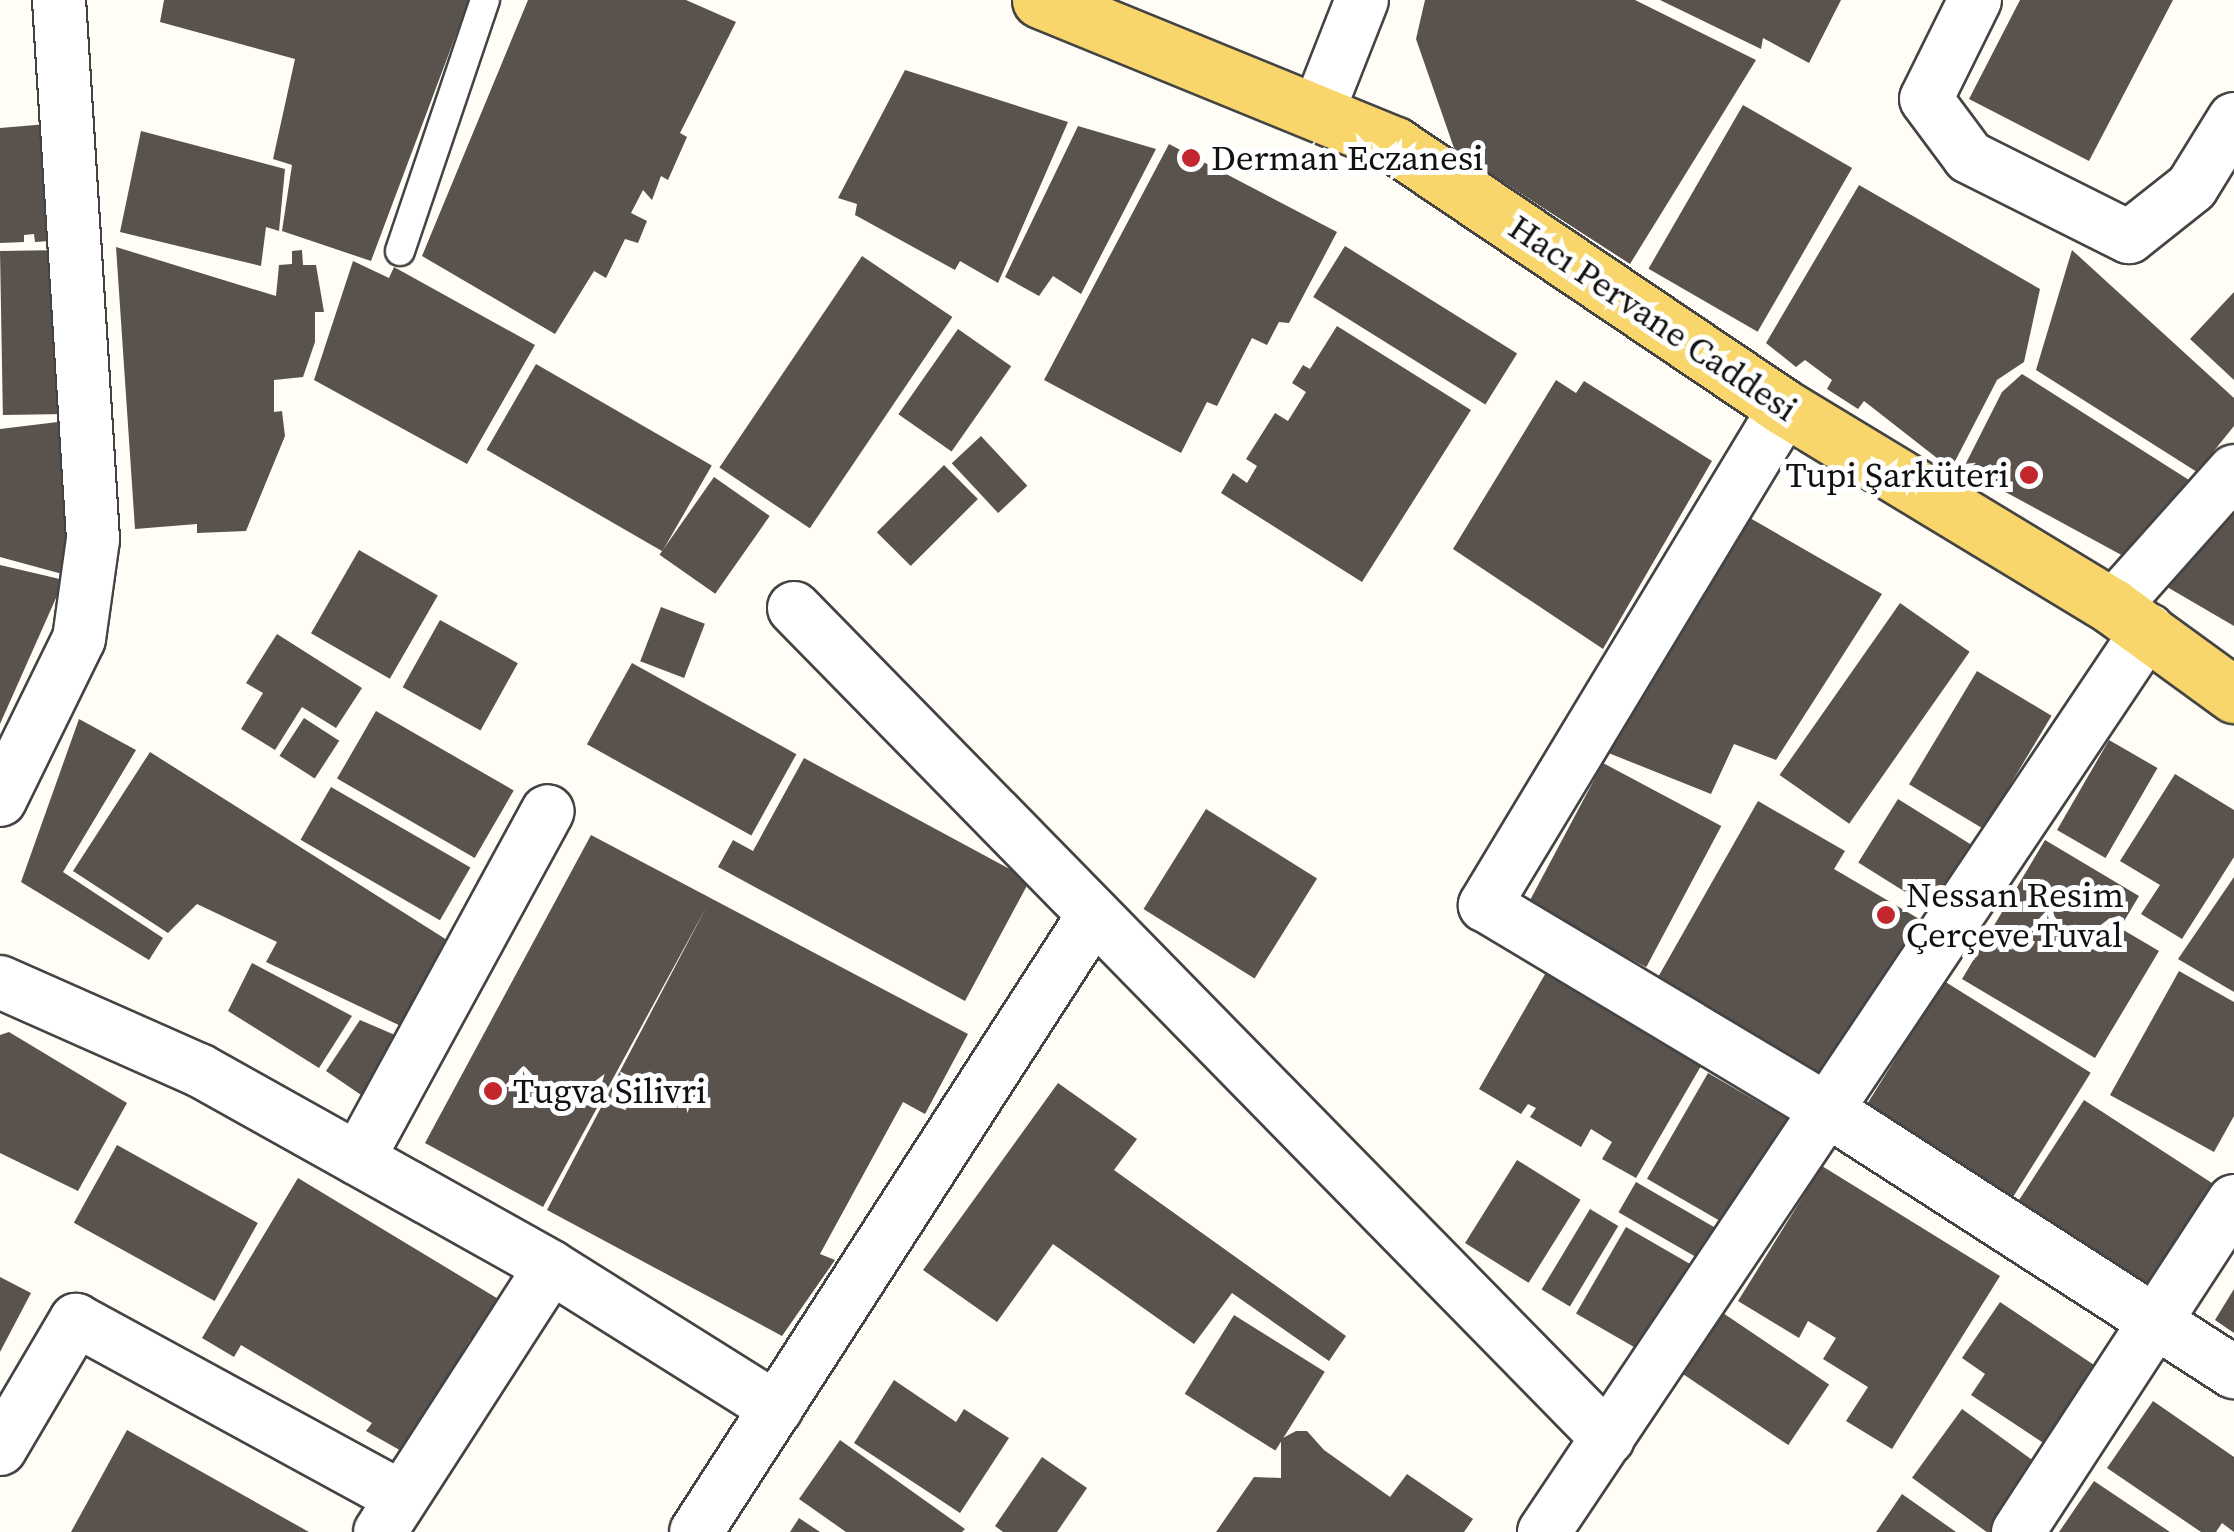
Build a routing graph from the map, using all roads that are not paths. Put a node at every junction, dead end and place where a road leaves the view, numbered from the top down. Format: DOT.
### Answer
graph roads {
  1 [pos="58,0"];
  2 [pos="485,0"];
  3 [pos="1040,0"];
  4 [pos="1362,0"];
  5 [pos="1974,0"];
  6 [pos="1319,109"];
  7 [pos="2234,118"];
  8 [pos="400,251"];
  9 [pos="1786,408"];
  10 [pos="2234,472"];
  11 [pos="794,608"];
  12 [pos="2131,618"];
  13 [pos="2234,695"];
  14 [pos="0,800"];
  15 [pos="548,811"];
  16 [pos="1093,916"];
  17 [pos="0,982"];
  18 [pos="1828,1110"];
  19 [pos="358,1159"];
  20 [pos="2234,1202"];
  21 [pos="551,1267"];
  22 [pos="2156,1320"];
  23 [pos="2234,1372"];
  24 [pos="776,1408"];
  25 [pos="1608,1439"];
  26 [pos="0,1448"];
  27 [pos="391,1515"];
  28 [pos="696,1532"];
  29 [pos="1544,1532"];
  30 [pos="2018,1532"];
  1 -- 14 [label="street"];
  2 -- 8 [label="lane"];
  3 -- 6 [label="main road, Hacı Pervane Caddesi"];
  4 -- 6 [label="street"];
  5 -- 7 [label="street"];
  6 -- 9 [label="main road, Hacı Pervane Caddesi"];
  9 -- 12 [label="main road, Hacı Pervane Caddesi"];
  9 -- 18 [label="street"];
  10 -- 12 [label="street"];
  11 -- 16 [label="street"];
  12 -- 13 [label="main road, Hacı Pervane Caddesi"];
  12 -- 18 [label="street"];
  15 -- 19 [label="street"];
  16 -- 24 [label="street"];
  16 -- 25 [label="street"];
  17 -- 19 [label="street"];
  18 -- 22 [label="street"];
  18 -- 25 [label="street"];
  19 -- 21 [label="street"];
  20 -- 22 [label="street"];
  21 -- 24 [label="street"];
  21 -- 27 [label="street"];
  22 -- 23 [label="street"];
  22 -- 30 [label="street"];
  24 -- 28 [label="street"];
  25 -- 29 [label="street"];
  26 -- 27 [label="street"];
}
